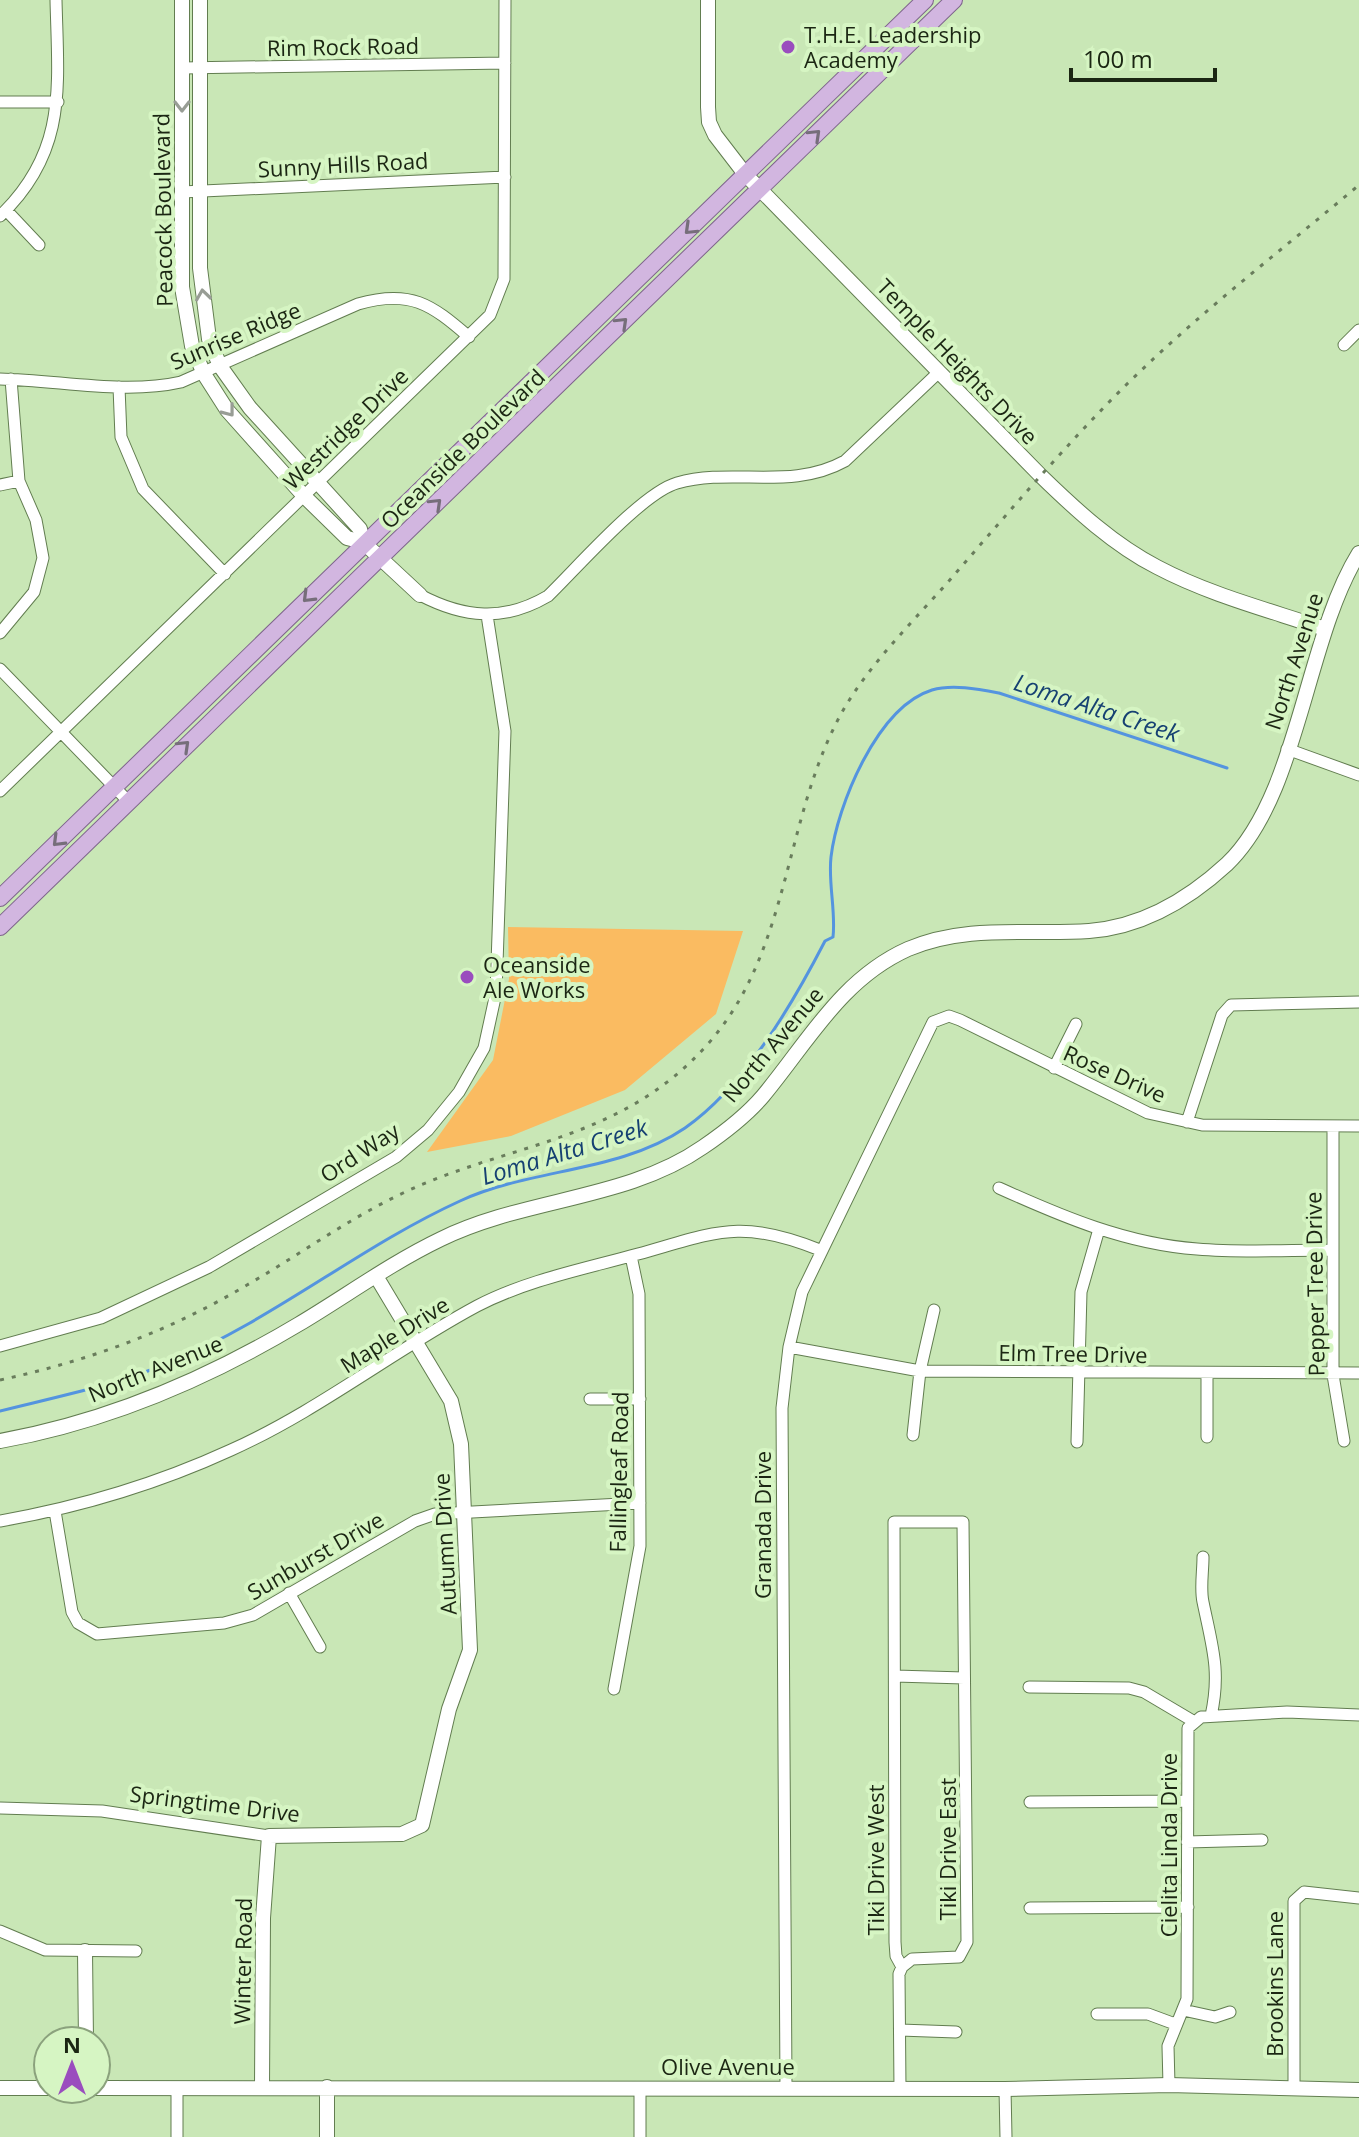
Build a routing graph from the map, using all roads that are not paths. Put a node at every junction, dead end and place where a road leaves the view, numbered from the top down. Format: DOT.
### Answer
graph roads {
  1 [pos="56,0"];
  2 [pos="182,0"];
  3 [pos="200,0"];
  4 [pos="505,0"];
  5 [pos="708,0"];
  6 [pos="925,0"];
  7 [pos="954,0"];
  8 [pos="505,63"];
  9 [pos="182,68"];
  10 [pos="201,68"];
  11 [pos="0,102"];
  12 [pos="58,102"];
  13 [pos="745,174"];
  14 [pos="505,177"];
  15 [pos="759,189"];
  16 [pos="200,191"];
  17 [pos="182,192"];
  18 [pos="3,213"];
  19 [pos="39,245"];
  20 [pos="1359,330"];
  21 [pos="469,337"];
  22 [pos="1344,345"];
  23 [pos="220,366"];
  24 [pos="939,372"];
  25 [pos="204,374"];
  26 [pos="6,379"];
  27 [pos="119,387"];
  28 [pos="19,481"];
  29 [pos="316,484"];
  30 [pos="0,485"];
  31 [pos="304,496"];
  32 [pos="363,542"];
  33 [pos="1359,553"];
  34 [pos="380,559"];
  35 [pos="225,574"];
  36 [pos="420,595"];
  37 [pos="487,615"];
  38 [pos="1325,629"];
  39 [pos="0,633"];
  40 [pos="0,669"];
  41 [pos="61,732"];
  42 [pos="1287,749"];
  43 [pos="1359,775"];
  44 [pos="114,786"];
  45 [pos="0,791"];
  46 [pos="128,801"];
  47 [pos="0,898"];
  48 [pos="0,927"];
  49 [pos="1359,1002"];
  50 [pos="960,1020"];
  51 [pos="1076,1024"];
  52 [pos="1054,1068"];
  53 [pos="1187,1122"];
  54 [pos="1333,1126"];
  55 [pos="1359,1126"];
  56 [pos="999,1188"];
  57 [pos="1099,1229"];
  58 [pos="820,1250"];
  59 [pos="1333,1250"];
  60 [pos="631,1256"];
  61 [pos="376,1276"];
  62 [pos="934,1310"];
  63 [pos="416,1344"];
  64 [pos="0,1346"];
  65 [pos="789,1347"];
  66 [pos="920,1371"];
  67 [pos="1359,1373"];
  68 [pos="1079,1374"];
  69 [pos="1207,1375"];
  70 [pos="1333,1375"];
  71 [pos="590,1399"];
  72 [pos="640,1399"];
  73 [pos="913,1435"];
  74 [pos="1207,1437"];
  75 [pos="0,1441"];
  76 [pos="1344,1441"];
  77 [pos="1077,1442"];
  78 [pos="640,1503"];
  79 [pos="55,1511"];
  80 [pos="465,1512"];
  81 [pos="0,1521"];
  82 [pos="1203,1557"];
  83 [pos="289,1593"];
  84 [pos="320,1647"];
  85 [pos="895,1676"];
  86 [pos="964,1678"];
  87 [pos="1029,1687"];
  88 [pos="614,1689"];
  89 [pos="1359,1715"];
  90 [pos="1211,1716"];
  91 [pos="1193,1721"];
  92 [pos="1187,1801"];
  93 [pos="1030,1802"];
  94 [pos="0,1808"];
  95 [pos="422,1825"];
  96 [pos="269,1836"];
  97 [pos="1262,1840"];
  98 [pos="1187,1842"];
  99 [pos="1359,1898"];
  100 [pos="1188,1907"];
  101 [pos="1030,1908"];
  102 [pos="0,1931"];
  103 [pos="85,1951"];
  104 [pos="136,1951"];
  105 [pos="902,1967"];
  106 [pos="1183,2010"];
  107 [pos="1230,2012"];
  108 [pos="1097,2014"];
  109 [pos="1175,2024"];
  110 [pos="86,2025"];
  111 [pos="900,2030"];
  112 [pos="956,2032"];
  113 [pos="1169,2085"];
  114 [pos="262,2087"];
  115 [pos="327,2087"];
  116 [pos="0,2088"];
  117 [pos="32,2088"];
  118 [pos="112,2088"];
  119 [pos="177,2088"];
  120 [pos="640,2088"];
  121 [pos="786,2088"];
  122 [pos="900,2089"];
  123 [pos="1005,2089"];
  124 [pos="1294,2089"];
  125 [pos="1359,2090"];
  126 [pos="177,2137"];
  127 [pos="327,2137"];
  128 [pos="640,2137"];
  129 [pos="1006,2137"];
  1 -- 12 [label="street"];
  2 -- 9 [label="street, Peacock Boulevard"];
  3 -- 10 [label="street, Peacock Boulevard"];
  4 -- 8 [label="street, Westridge Drive"];
  5 -- 13 [label="street, Temple Heights Drive"];
  6 -- 13 [label="main road, Oceanside Boulevard"];
  15 -- 7 [label="main road, Oceanside Boulevard, one-way"];
  8 -- 10 [label="street, Rim Rock Road"];
  8 -- 14 [label="street, Westridge Drive"];
  9 -- 10 [label="street, Rim Rock Road"];
  9 -- 17 [label="street, Peacock Boulevard, one-way"];
  10 -- 16 [label="street, Peacock Boulevard"];
  11 -- 12 [label="street"];
  12 -- 18 [label="street"];
  13 -- 15 [label="street, Temple Heights Drive"];
  13 -- 32 [label="main road, Oceanside Boulevard, one-way"];
  14 -- 16 [label="street, Sunny Hills Road"];
  14 -- 21 [label="street, Westridge Drive"];
  15 -- 24 [label="street, Temple Heights Drive"];
  34 -- 15 [label="main road, Oceanside Boulevard, one-way"];
  16 -- 17 [label="street, Sunny Hills Road"];
  23 -- 16 [label="street, Peacock Boulevard, one-way"];
  17 -- 25 [label="street, Peacock Boulevard"];
  18 -- 19 [label="street"];
  20 -- 22 [label="street"];
  21 -- 23 [label="street, Sunrise Ridge"];
  21 -- 29 [label="street, Westridge Drive"];
  23 -- 25 [label="street, Sunrise Ridge"];
  23 -- 29 [label="street, Peacock Boulevard"];
  24 -- 37 [label="street, Peacock Boulevard"];
  24 -- 38 [label="street, Temple Heights Drive"];
  25 -- 27 [label="street, Sunrise Ridge"];
  25 -- 31 [label="street, Peacock Boulevard, one-way"];
  26 -- 27 [label="street, Sunrise Ridge"];
  26 -- 28 [label="street"];
  27 -- 35 [label="street"];
  28 -- 30 [label="street"];
  28 -- 39 [label="street"];
  29 -- 31 [label="street, Westridge Drive"];
  29 -- 32 [label="street, Peacock Boulevard"];
  31 -- 32 [label="street, Peacock Boulevard"];
  31 -- 35 [label="street, Westridge Drive"];
  32 -- 34 [label="street, Peacock Boulevard"];
  32 -- 44 [label="main road, Oceanside Boulevard, one-way"];
  33 -- 38 [label="street, North Avenue"];
  34 -- 36 [label="street, Peacock Boulevard"];
  46 -- 34 [label="main road, Oceanside Boulevard, one-way"];
  35 -- 41 [label="street, Westridge Drive"];
  36 -- 37 [label="street, Peacock Boulevard"];
  37 -- 64 [label="street, Ord Way"];
  38 -- 42 [label="street, North Avenue"];
  40 -- 41 [label="street"];
  41 -- 44 [label="street"];
  41 -- 45 [label="street, Westridge Drive"];
  42 -- 43 [label="street"];
  42 -- 61 [label="street, North Avenue"];
  44 -- 46 [label="street"];
  44 -- 47 [label="main road, Oceanside Boulevard, one-way"];
  46 -- 48 [label="main road, Oceanside Boulevard"];
  49 -- 53 [label="street"];
  50 -- 52 [label="street, Rose Drive"];
  50 -- 58 [label="street, Granada Drive"];
  51 -- 52 [label="street"];
  52 -- 53 [label="street, Rose Drive"];
  53 -- 54 [label="street, Rose Drive"];
  54 -- 55 [label="street, Rose Drive"];
  54 -- 59 [label="street, Pepper Tree Drive"];
  56 -- 57 [label="street"];
  57 -- 59 [label="street"];
  57 -- 68 [label="street"];
  58 -- 60 [label="street, Maple Drive"];
  58 -- 65 [label="street, Granada Drive"];
  59 -- 70 [label="street, Pepper Tree Drive"];
  60 -- 63 [label="street, Maple Drive"];
  60 -- 72 [label="street, Fallingleaf Road"];
  61 -- 63 [label="street, Autumn Drive"];
  61 -- 75 [label="street, North Avenue"];
  62 -- 66 [label="street"];
  63 -- 79 [label="street, Maple Drive"];
  63 -- 80 [label="street, Autumn Drive"];
  65 -- 66 [label="street, Elm Tree Drive"];
  65 -- 121 [label="street, Granada Drive"];
  66 -- 68 [label="street, Elm Tree Drive"];
  66 -- 73 [label="street"];
  67 -- 70 [label="street, Elm Tree Drive"];
  68 -- 69 [label="street, Elm Tree Drive"];
  68 -- 77 [label="street"];
  69 -- 70 [label="street, Elm Tree Drive"];
  69 -- 74 [label="street"];
  70 -- 76 [label="street, Pepper Tree Drive"];
  71 -- 72 [label="street"];
  72 -- 78 [label="street, Fallingleaf Road"];
  78 -- 80 [label="street, Sunburst Drive"];
  78 -- 88 [label="street, Fallingleaf Road"];
  79 -- 81 [label="street, Maple Drive"];
  79 -- 83 [label="street, Sunburst Drive"];
  80 -- 83 [label="street, Sunburst Drive"];
  80 -- 95 [label="street, Autumn Drive"];
  82 -- 90 [label="street"];
  83 -- 84 [label="street"];
  85 -- 86 [label="street"];
  85 -- 86 [label="street, Tiki Drive West"];
  85 -- 105 [label="street, Tiki Drive West"];
  86 -- 105 [label="street, Tiki Drive East"];
  87 -- 91 [label="street"];
  89 -- 90 [label="street"];
  90 -- 91 [label="street"];
  91 -- 92 [label="street, Cielita Linda Drive"];
  92 -- 93 [label="street"];
  92 -- 98 [label="street, Cielita Linda Drive"];
  94 -- 96 [label="street, Springtime Drive"];
  95 -- 96 [label="street, Springtime Drive"];
  96 -- 114 [label="street, Winter Road"];
  97 -- 98 [label="street"];
  98 -- 100 [label="street, Cielita Linda Drive"];
  99 -- 124 [label="street, Brookins Lane"];
  100 -- 101 [label="street"];
  100 -- 106 [label="street, Cielita Linda Drive"];
  102 -- 103 [label="street"];
  103 -- 104 [label="street"];
  103 -- 110 [label="street"];
  105 -- 111 [label="street, Tiki Drive West"];
  106 -- 107 [label="street"];
  106 -- 109 [label="street, Cielita Linda Drive"];
  108 -- 109 [label="street"];
  109 -- 113 [label="street, Cielita Linda Drive"];
  111 -- 112 [label="street"];
  111 -- 122 [label="street, Tiki Drive West"];
  113 -- 123 [label="street, Olive Avenue"];
  113 -- 124 [label="street, Olive Avenue"];
  114 -- 115 [label="street, Olive Avenue"];
  114 -- 119 [label="street, Olive Avenue"];
  115 -- 120 [label="street, Olive Avenue"];
  115 -- 127 [label="street"];
  116 -- 117 [label="street"];
  118 -- 119 [label="street, Olive Avenue"];
  119 -- 126 [label="street"];
  120 -- 121 [label="street, Olive Avenue"];
  120 -- 128 [label="street"];
  121 -- 122 [label="street, Olive Avenue"];
  122 -- 123 [label="street, Olive Avenue"];
  123 -- 129 [label="street"];
  124 -- 125 [label="street, Olive Avenue"];
}
